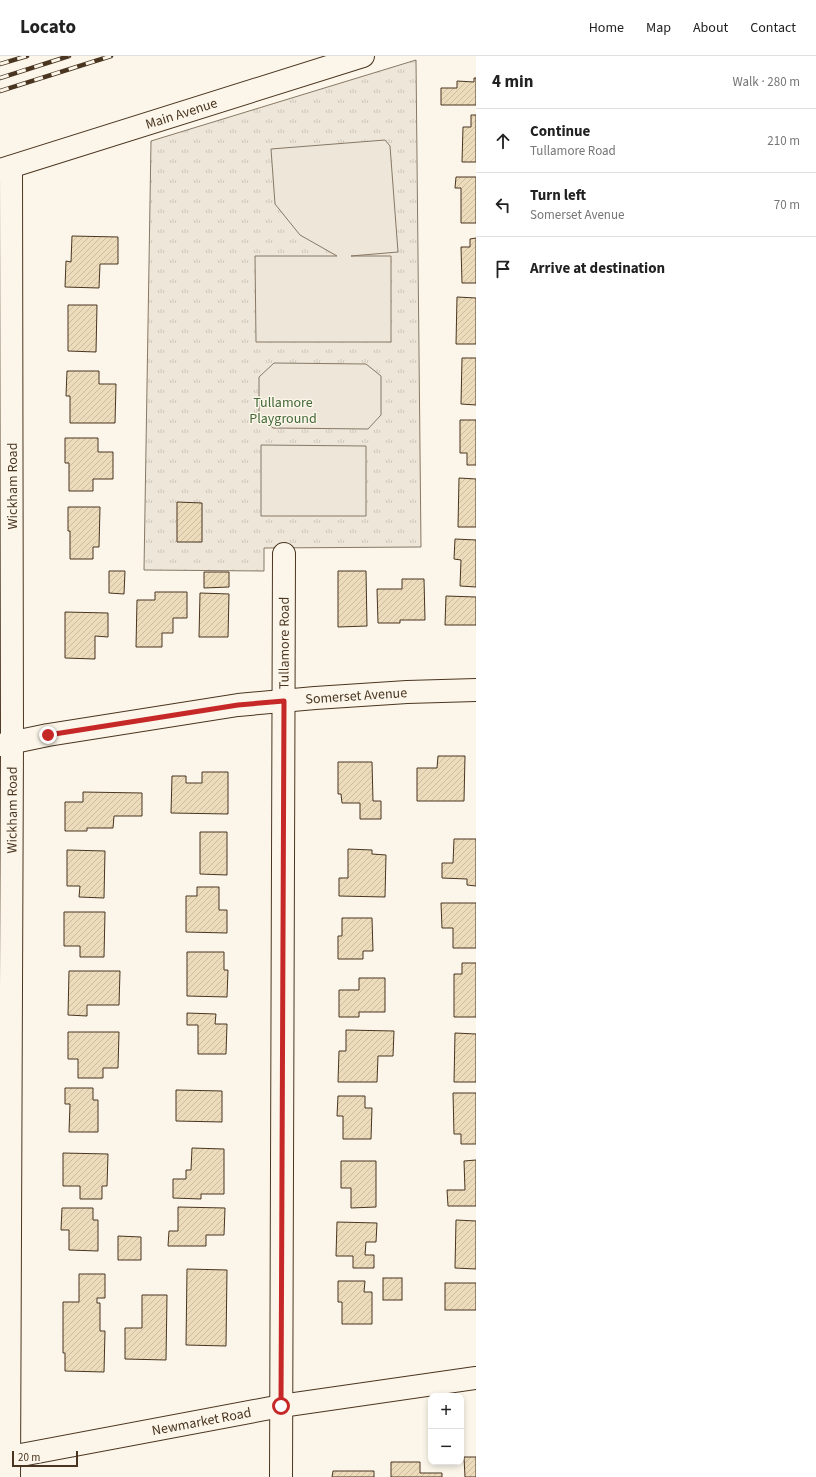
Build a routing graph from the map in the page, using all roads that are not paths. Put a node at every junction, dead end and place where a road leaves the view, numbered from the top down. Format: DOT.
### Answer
graph roads {
  1 [pos="363,56"];
  2 [pos="5,169"];
  3 [pos="6,479"];
  4 [pos="284,554"];
  5 [pos="476,690"];
  6 [pos="284,701"];
  7 [pos="6,744"];
  8 [pos="5,1135"];
  9 [pos="476,1378"];
  10 [pos="281,1406"];
  11 [pos="6,1464"];
  12 [pos="281,1477"];
  1 -- 2 [label="street, Main Avenue"];
  2 -- 3 [label="street, Wickham Road"];
  3 -- 7 [label="street, Wickham Road"];
  4 -- 6 [label="street, Tullamore Road"];
  5 -- 6 [label="street, Somerset Avenue"];
  6 -- 7 [label="street, Somerset Avenue"];
  6 -- 10 [label="street, Tullamore Road"];
  7 -- 8 [label="street, Wickham Road"];
  8 -- 11 [label="street, Wickham Road"];
  9 -- 10 [label="street, Newmarket Road"];
  10 -- 11 [label="street, Newmarket Road"];
  10 -- 12 [label="street, Tullamore Road"];
}
